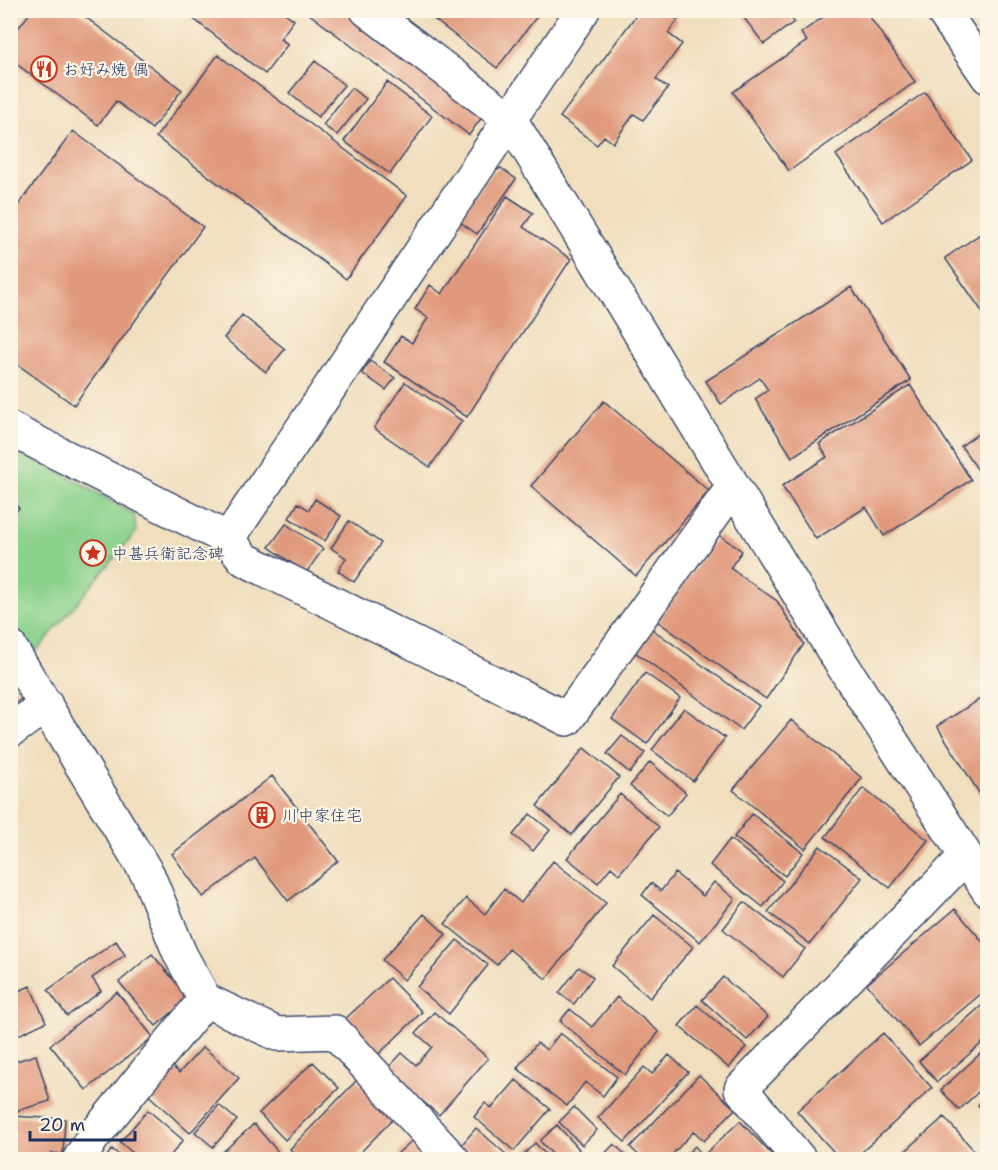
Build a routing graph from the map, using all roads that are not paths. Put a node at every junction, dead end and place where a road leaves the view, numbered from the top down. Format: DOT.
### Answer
graph roads {
  1 [pos="366,10"];
  2 [pos="583,10"];
  3 [pos="942,10"];
  4 [pos="987,76"];
  5 [pos="510,119"];
  6 [pos="10,429"];
  7 [pos="733,487"];
  8 [pos="228,539"];
  9 [pos="10,646"];
  10 [pos="46,705"];
  11 [pos="10,730"];
  12 [pos="966,856"];
  13 [pos="987,890"];
  14 [pos="205,1000"];
  15 [pos="79,1160"];
  16 [pos="453,1160"];
  17 [pos="800,1160"];
  1 -- 5 [label="street"];
  2 -- 5 [label="street"];
  3 -- 4 [label="street"];
  5 -- 7 [label="street"];
  5 -- 8 [label="street"];
  6 -- 8 [label="street"];
  7 -- 8 [label="street"];
  7 -- 12 [label="street"];
  9 -- 10 [label="street"];
  10 -- 11 [label="street"];
  10 -- 14 [label="street"];
  12 -- 13 [label="street"];
  12 -- 17 [label="street"];
  14 -- 15 [label="street"];
  14 -- 16 [label="street"];
}
